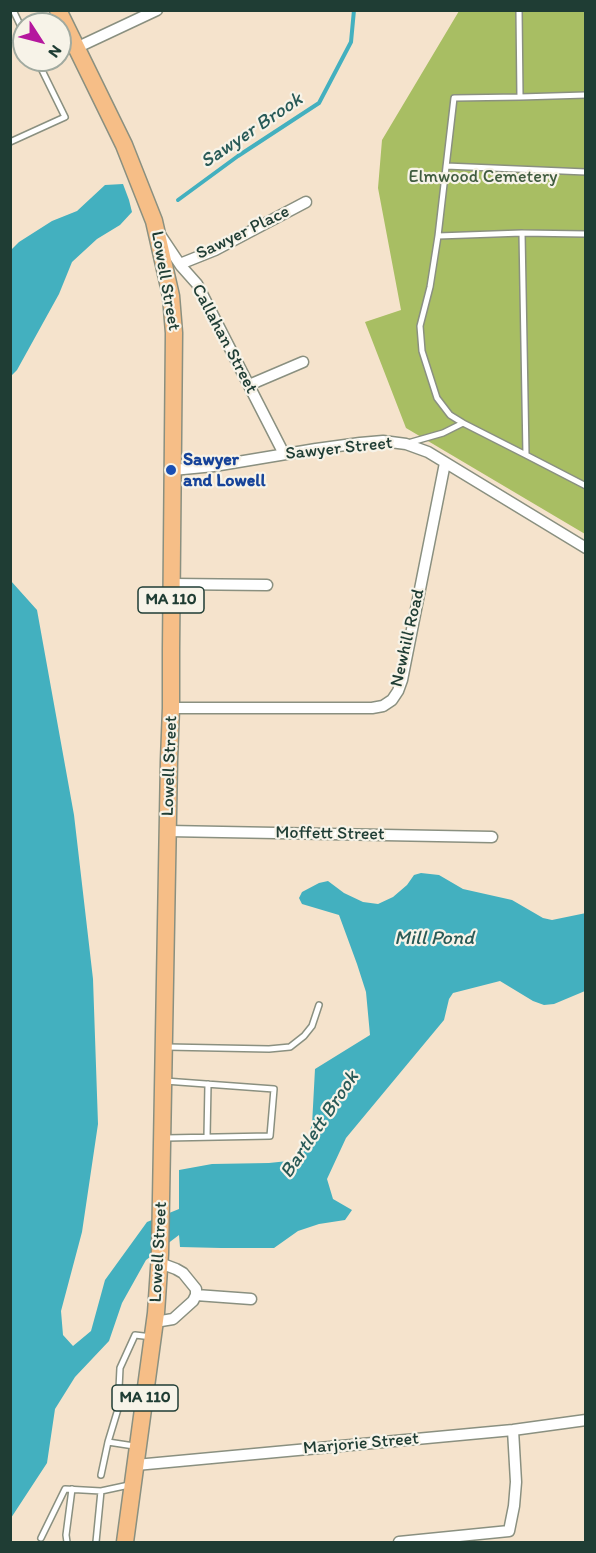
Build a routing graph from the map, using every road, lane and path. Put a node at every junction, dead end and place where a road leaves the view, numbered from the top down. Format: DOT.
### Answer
graph roads {
  1 [pos="58,10"];
  2 [pos="157,10"];
  3 [pos="519,10"];
  4 [pos="76,48"];
  5 [pos="43,72"];
  6 [pos="585,95"];
  7 [pos="520,97"];
  8 [pos="10,142"];
  9 [pos="446,166"];
  10 [pos="585,172"];
  11 [pos="306,202"];
  12 [pos="156,230"];
  13 [pos="522,233"];
  14 [pos="585,234"];
  15 [pos="438,236"];
  16 [pos="180,264"];
  17 [pos="303,362"];
  18 [pos="249,385"];
  19 [pos="463,423"];
  20 [pos="406,444"];
  21 [pos="284,454"];
  22 [pos="526,454"];
  23 [pos="445,463"];
  24 [pos="173,470"];
  25 [pos="585,486"];
  26 [pos="585,548"];
  27 [pos="172,584"];
  28 [pos="267,585"];
  29 [pos="171,708"];
  30 [pos="168,831"];
  31 [pos="492,837"];
  32 [pos="319,1005"];
  33 [pos="164,1047"];
  34 [pos="163,1080"];
  35 [pos="208,1084"];
  36 [pos="207,1137"];
  37 [pos="163,1138"];
  38 [pos="160,1258"];
  39 [pos="196,1295"];
  40 [pos="251,1299"];
  41 [pos="154,1330"];
  42 [pos="585,1420"];
  43 [pos="513,1430"];
  44 [pos="108,1442"];
  45 [pos="139,1446"];
  46 [pos="136,1465"];
  47 [pos="101,1474"];
  48 [pos="133,1485"];
  49 [pos="72,1489"];
  50 [pos="102,1491"];
  51 [pos="41,1538"];
  52 [pos="67,1542"];
  53 [pos="96,1542"];
  54 [pos="125,1542"];
  55 [pos="399,1542"];
  1 -- 4 [label="main road, Lowell Street / MA 110"];
  2 -- 4 [label="street"];
  3 -- 7 [label="lane"];
  4 -- 12 [label="main road, Lowell Street / MA 110"];
  5 -- 8 [label="lane"];
  6 -- 7 [label="lane"];
  7 -- 9 [label="lane"];
  9 -- 10 [label="lane"];
  9 -- 15 [label="lane"];
  11 -- 16 [label="street, Sawyer Place"];
  12 -- 16 [label="street, Callahan Street"];
  12 -- 24 [label="main road, Lowell Street / MA 110"];
  13 -- 14 [label="lane"];
  13 -- 15 [label="lane"];
  13 -- 22 [label="lane"];
  15 -- 19 [label="lane"];
  16 -- 18 [label="street, Callahan Street"];
  17 -- 18 [label="street"];
  18 -- 21 [label="street, Callahan Street"];
  19 -- 20 [label="lane"];
  19 -- 22 [label="lane"];
  20 -- 21 [label="street, Sawyer Street"];
  20 -- 23 [label="street, Sawyer Street"];
  21 -- 24 [label="street, Sawyer Street"];
  22 -- 25 [label="lane"];
  23 -- 26 [label="street, Sawyer Street"];
  23 -- 29 [label="street, Newhill Road"];
  24 -- 27 [label="main road, Lowell Street / MA 110"];
  27 -- 28 [label="street"];
  27 -- 29 [label="main road, Lowell Street / MA 110"];
  29 -- 30 [label="main road, Lowell Street / MA 110"];
  30 -- 31 [label="street, Moffett Street"];
  30 -- 33 [label="main road, Lowell Street / MA 110"];
  32 -- 33 [label="lane"];
  33 -- 34 [label="main road, Lowell Street / MA 110"];
  34 -- 35 [label="lane"];
  34 -- 37 [label="main road, Lowell Street / MA 110"];
  35 -- 36 [label="lane"];
  35 -- 36 [label="lane"];
  36 -- 37 [label="lane"];
  37 -- 38 [label="main road, Lowell Street / MA 110"];
  38 -- 39 [label="street"];
  38 -- 41 [label="main road, Lowell Street / MA 110"];
  39 -- 40 [label="street"];
  39 -- 41 [label="street"];
  41 -- 44 [label="lane"];
  41 -- 45 [label="main road, Lowell Street / MA 110"];
  42 -- 43 [label="street, Marjorie Street"];
  43 -- 46 [label="street, Marjorie Street"];
  43 -- 55 [label="street"];
  44 -- 45 [label="lane"];
  44 -- 47 [label="lane"];
  45 -- 46 [label="main road, Lowell Street / MA 110"];
  46 -- 48 [label="main road, Lowell Street / MA 110"];
  48 -- 50 [label="lane"];
  48 -- 54 [label="main road, Lowell Street / MA 110"];
  49 -- 50 [label="lane"];
  49 -- 51 [label="lane"];
  49 -- 52 [label="lane"];
  50 -- 53 [label="lane"];
}
